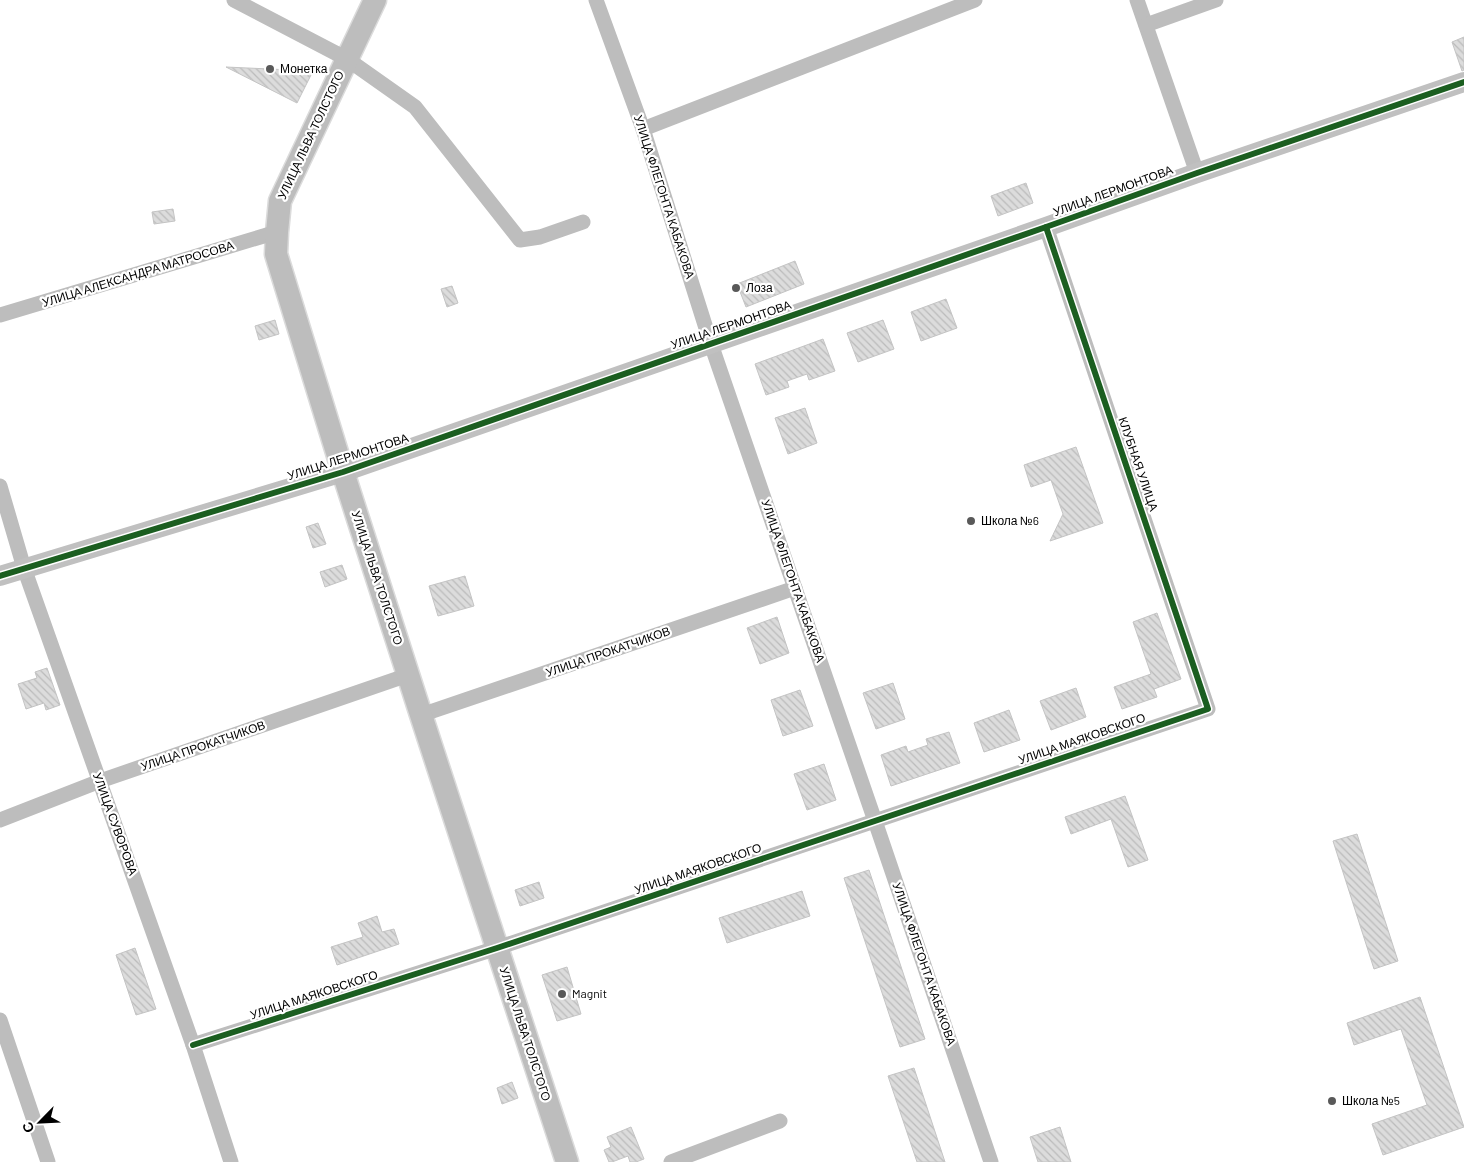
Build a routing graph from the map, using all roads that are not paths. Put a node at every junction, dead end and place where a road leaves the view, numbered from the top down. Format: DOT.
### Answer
graph roads {
  1 [pos="234,0"];
  2 [pos="375,0"];
  3 [pos="596,0"];
  4 [pos="975,0"];
  5 [pos="1137,0"];
  6 [pos="1216,0"];
  7 [pos="1146,25"];
  8 [pos="347,59"];
  9 [pos="1464,82"];
  10 [pos="643,129"];
  11 [pos="1197,173"];
  12 [pos="583,222"];
  13 [pos="1046,227"];
  14 [pos="276,232"];
  15 [pos="0,315"];
  16 [pos="711,344"];
  17 [pos="343,472"];
  18 [pos="0,486"];
  19 [pos="24,568"];
  20 [pos="0,576"];
  21 [pos="796,588"];
  22 [pos="408,675"];
  23 [pos="1208,709"];
  24 [pos="421,716"];
  25 [pos="100,781"];
  26 [pos="0,820"];
  27 [pos="875,821"];
  28 [pos="497,948"];
  29 [pos="0,1020"];
  30 [pos="193,1045"];
  31 [pos="780,1121"];
  32 [pos="48,1162"];
  33 [pos="231,1162"];
  34 [pos="568,1162"];
  35 [pos="671,1162"];
  36 [pos="991,1162"];
  1 -- 8 [label="street"];
  2 -- 8 [label="main road, УЛИЦА ЛЬВА ТОЛСТОГО"];
  3 -- 10 [label="street, УЛИЦА ФЛЕГОНТА КАБАКОВА"];
  4 -- 10 [label="street"];
  5 -- 7 [label="street"];
  6 -- 7 [label="street"];
  7 -- 11 [label="street"];
  8 -- 12 [label="street"];
  8 -- 14 [label="main road, УЛИЦА ЛЬВА ТОЛСТОГО"];
  9 -- 11 [label="street, УЛИЦА ЛЕРМОНТОВА"];
  10 -- 16 [label="street, УЛИЦА ФЛЕГОНТА КАБАКОВА"];
  11 -- 13 [label="street, УЛИЦА ЛЕРМОНТОВА"];
  13 -- 16 [label="street, УЛИЦА ЛЕРМОНТОВА"];
  13 -- 23 [label="street, КЛУБНАЯ УЛИЦА"];
  14 -- 15 [label="street, УЛИЦА АЛЕКСАНДРА МАТРОСОВА"];
  14 -- 17 [label="main road, УЛИЦА ЛЬВА ТОЛСТОГО"];
  16 -- 17 [label="street, УЛИЦА ЛЕРМОНТОВА"];
  16 -- 21 [label="street, УЛИЦА ФЛЕГОНТА КАБАКОВА"];
  17 -- 19 [label="street, УЛИЦА ЛЕРМОНТОВА"];
  17 -- 22 [label="main road, УЛИЦА ЛЬВА ТОЛСТОГО"];
  18 -- 19 [label="street, УЛИЦА СУВОРОВА"];
  19 -- 20 [label="street, УЛИЦА ЛЕРМОНТОВА"];
  19 -- 25 [label="street, УЛИЦА СУВОРОВА"];
  21 -- 24 [label="street, УЛИЦА ПРОКАТЧИКОВ"];
  21 -- 27 [label="street, УЛИЦА ФЛЕГОНТА КАБАКОВА"];
  22 -- 24 [label="main road, УЛИЦА ЛЬВА ТОЛСТОГО"];
  22 -- 25 [label="street, УЛИЦА ПРОКАТЧИКОВ"];
  23 -- 27 [label="street, УЛИЦА МАЯКОВСКОГО"];
  24 -- 28 [label="main road, УЛИЦА ЛЬВА ТОЛСТОГО"];
  25 -- 26 [label="street, УЛИЦА ПРОКАТЧИКОВ"];
  25 -- 30 [label="street, УЛИЦА СУВОРОВА"];
  27 -- 28 [label="street, УЛИЦА МАЯКОВСКОГО"];
  27 -- 36 [label="street, УЛИЦА ФЛЕГОНТА КАБАКОВА"];
  28 -- 30 [label="street, УЛИЦА МАЯКОВСКОГО"];
  28 -- 34 [label="main road, УЛИЦА ЛЬВА ТОЛСТОГО"];
  29 -- 32 [label="street"];
  30 -- 33 [label="street, УЛИЦА СУВОРОВА"];
  31 -- 35 [label="street"];
}
